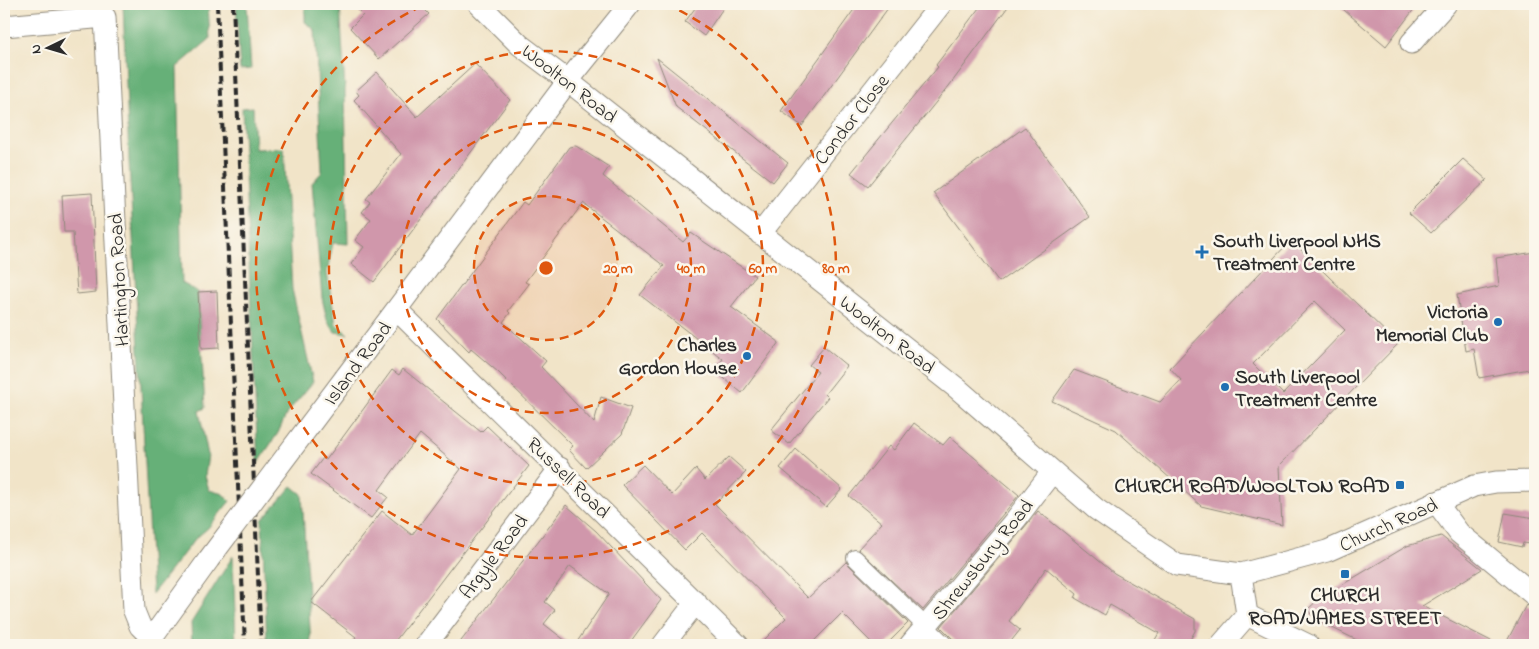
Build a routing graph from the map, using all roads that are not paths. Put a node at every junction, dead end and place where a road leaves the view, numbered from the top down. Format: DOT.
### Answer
graph roads {
  1 [pos="479,4"];
  2 [pos="630,4"];
  3 [pos="941,4"];
  4 [pos="1446,4"];
  5 [pos="4,26"];
  6 [pos="1411,43"];
  7 [pos="568,81"];
  8 [pos="760,234"];
  9 [pos="398,310"];
  10 [pos="560,468"];
  11 [pos="1052,472"];
  12 [pos="1535,481"];
  13 [pos="1436,502"];
  14 [pos="855,558"];
  15 [pos="1241,574"];
  16 [pos="1535,596"];
  17 [pos="696,602"];
  18 [pos="1246,615"];
  19 [pos="926,627"];
  20 [pos="149,642"];
  21 [pos="426,645"];
  22 [pos="663,645"];
  23 [pos="738,645"];
  24 [pos="910,645"];
  25 [pos="945,645"];
  26 [pos="1221,645"];
  27 [pos="1308,645"];
  1 -- 7 [label="street, Woolton Road"];
  2 -- 7 [label="street, Island Road"];
  3 -- 8 [label="street, Condor Close"];
  4 -- 6 [label="street"];
  5 -- 20 [label="street, Hartington Road"];
  7 -- 8 [label="street, Woolton Road"];
  7 -- 9 [label="street, Island Road"];
  8 -- 11 [label="street, Woolton Road"];
  9 -- 10 [label="street, Russell Road"];
  9 -- 20 [label="street, Island Road, bridge"];
  10 -- 17 [label="street, Russell Road"];
  10 -- 21 [label="street, Argyle Road"];
  11 -- 15 [label="street, Woolton Road"];
  11 -- 19 [label="street, Shrewsbury Road"];
  12 -- 13 [label="street, Church Road"];
  13 -- 15 [label="street, Church Road"];
  13 -- 16 [label="street"];
  14 -- 19 [label="street"];
  15 -- 18 [label="street"];
  17 -- 22 [label="street"];
  17 -- 23 [label="street, Russell Road"];
  18 -- 26 [label="street"];
  18 -- 27 [label="street"];
  19 -- 24 [label="street, Shrewsbury Road"];
  19 -- 25 [label="street"];
}
